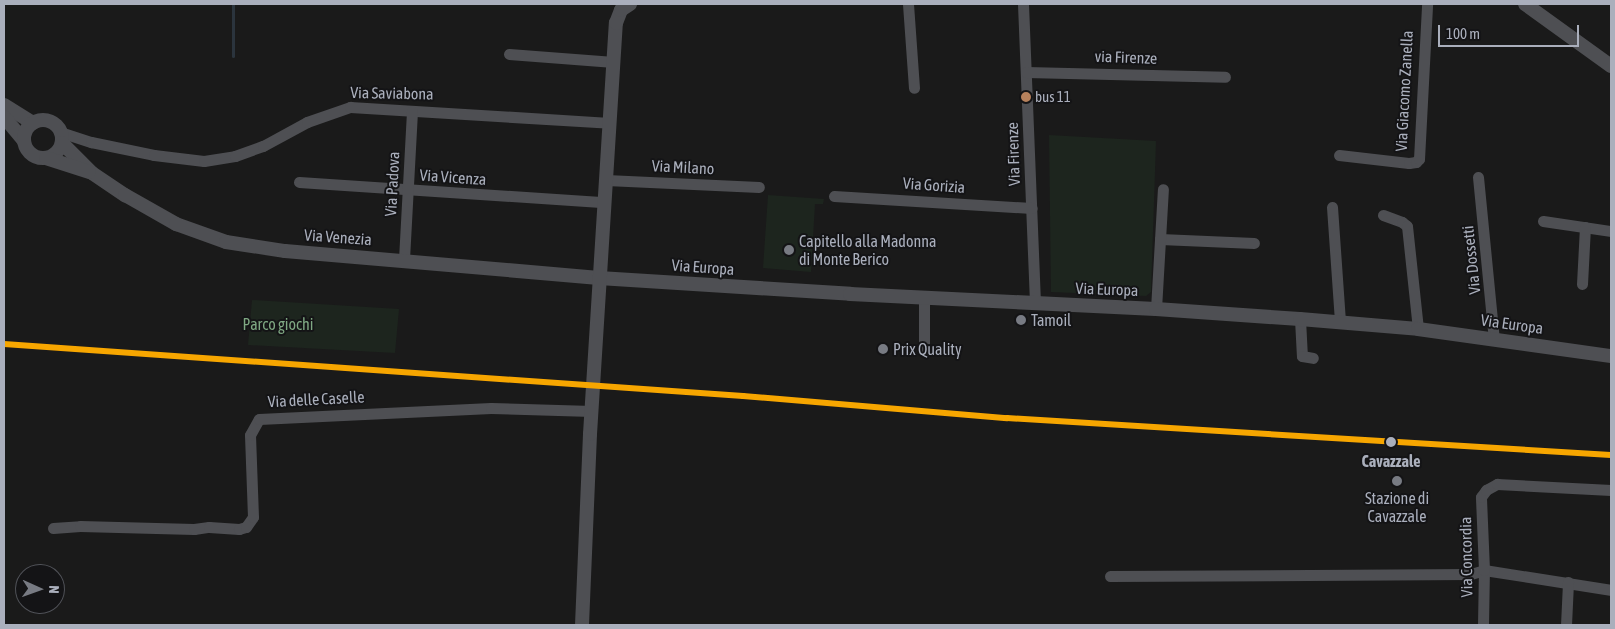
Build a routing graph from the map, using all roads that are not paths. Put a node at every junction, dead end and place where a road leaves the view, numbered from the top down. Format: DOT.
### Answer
graph roads {
  1 [pos="630,4"];
  2 [pos="908,4"];
  3 [pos="1023,4"];
  4 [pos="1427,4"];
  5 [pos="1525,4"];
  6 [pos="509,54"];
  7 [pos="614,62"];
  8 [pos="1611,66"];
  9 [pos="1026,72"];
  10 [pos="1225,77"];
  11 [pos="914,88"];
  12 [pos="4,106"];
  13 [pos="412,110"];
  14 [pos="4,117"];
  15 [pos="33,122"];
  16 [pos="610,123"];
  17 [pos="61,138"];
  18 [pos="24,141"];
  19 [pos="1339,155"];
  20 [pos="46,158"];
  21 [pos="92,173"];
  22 [pos="1478,177"];
  23 [pos="606,180"];
  24 [pos="299,182"];
  25 [pos="759,187"];
  26 [pos="1163,189"];
  27 [pos="407,190"];
  28 [pos="834,196"];
  29 [pos="604,202"];
  30 [pos="1332,207"];
  31 [pos="1032,208"];
  32 [pos="1383,215"];
  33 [pos="1543,222"];
  34 [pos="1585,227"];
  35 [pos="1611,231"];
  36 [pos="1160,239"];
  37 [pos="1254,243"];
  38 [pos="404,259"];
  39 [pos="599,278"];
  40 [pos="1582,284"];
  41 [pos="924,298"];
  42 [pos="1035,303"];
  43 [pos="1156,308"];
  44 [pos="1300,319"];
  45 [pos="1340,322"];
  46 [pos="1418,330"];
  47 [pos="1494,339"];
  48 [pos="924,351"];
  49 [pos="1611,356"];
  50 [pos="1313,358"];
  51 [pos="592,411"];
  52 [pos="1611,490"];
  53 [pos="53,528"];
  54 [pos="1484,570"];
  55 [pos="1110,576"];
  56 [pos="1568,582"];
  57 [pos="1611,590"];
  58 [pos="582,625"];
  59 [pos="1482,625"];
  60 [pos="1566,625"];
  1 -- 7 [label="street"];
  2 -- 11 [label="street"];
  3 -- 9 [label="street, Via Firenze"];
  4 -- 19 [label="street, Via Giacomo Zanella"];
  5 -- 8 [label="street"];
  6 -- 7 [label="street"];
  7 -- 16 [label="street"];
  9 -- 10 [label="street, via Firenze"];
  9 -- 31 [label="street, Via Firenze"];
  12 -- 15 [label="street"];
  13 -- 16 [label="street, Via Saviabona"];
  13 -- 17 [label="street, Via Saviabona"];
  13 -- 27 [label="street, Via Padova"];
  14 -- 18 [label="street"];
  15 -- 17 [label="street, Via Saviabona"];
  15 -- 18 [label="street"];
  16 -- 23 [label="street"];
  17 -- 20 [label="street"];
  17 -- 21 [label="street, Via Venezia"];
  18 -- 20 [label="street"];
  20 -- 21 [label="street, Via Venezia"];
  21 -- 38 [label="street, Via Venezia"];
  22 -- 47 [label="street, Via Dossetti"];
  23 -- 25 [label="street, Via Milano"];
  23 -- 29 [label="street"];
  24 -- 27 [label="street, Via Vicenza"];
  26 -- 36 [label="street"];
  27 -- 29 [label="street, Via Vicenza"];
  27 -- 38 [label="street, Via Padova"];
  28 -- 31 [label="street, Via Gorizia"];
  29 -- 39 [label="street"];
  30 -- 45 [label="street"];
  31 -- 42 [label="street, Via Firenze"];
  32 -- 46 [label="street"];
  33 -- 34 [label="street"];
  34 -- 35 [label="street"];
  34 -- 40 [label="street"];
  36 -- 37 [label="street"];
  36 -- 43 [label="street"];
  38 -- 39 [label="street, Via Venezia"];
  39 -- 41 [label="street, Via Europa"];
  39 -- 51 [label="street"];
  41 -- 42 [label="street, Via Europa"];
  41 -- 48 [label="street"];
  42 -- 43 [label="street, Via Europa"];
  43 -- 44 [label="street, Via Europa"];
  44 -- 45 [label="street, Via Europa"];
  44 -- 50 [label="street"];
  45 -- 46 [label="street, Via Europa"];
  46 -- 47 [label="street, Via Europa"];
  47 -- 49 [label="street, Via Europa"];
  51 -- 53 [label="street, Via delle Caselle"];
  51 -- 58 [label="street"];
  52 -- 54 [label="street, Via Concordia"];
  54 -- 55 [label="street"];
  54 -- 56 [label="street"];
  54 -- 59 [label="street, Via Concordia"];
  56 -- 57 [label="street"];
  56 -- 60 [label="street"];
}
